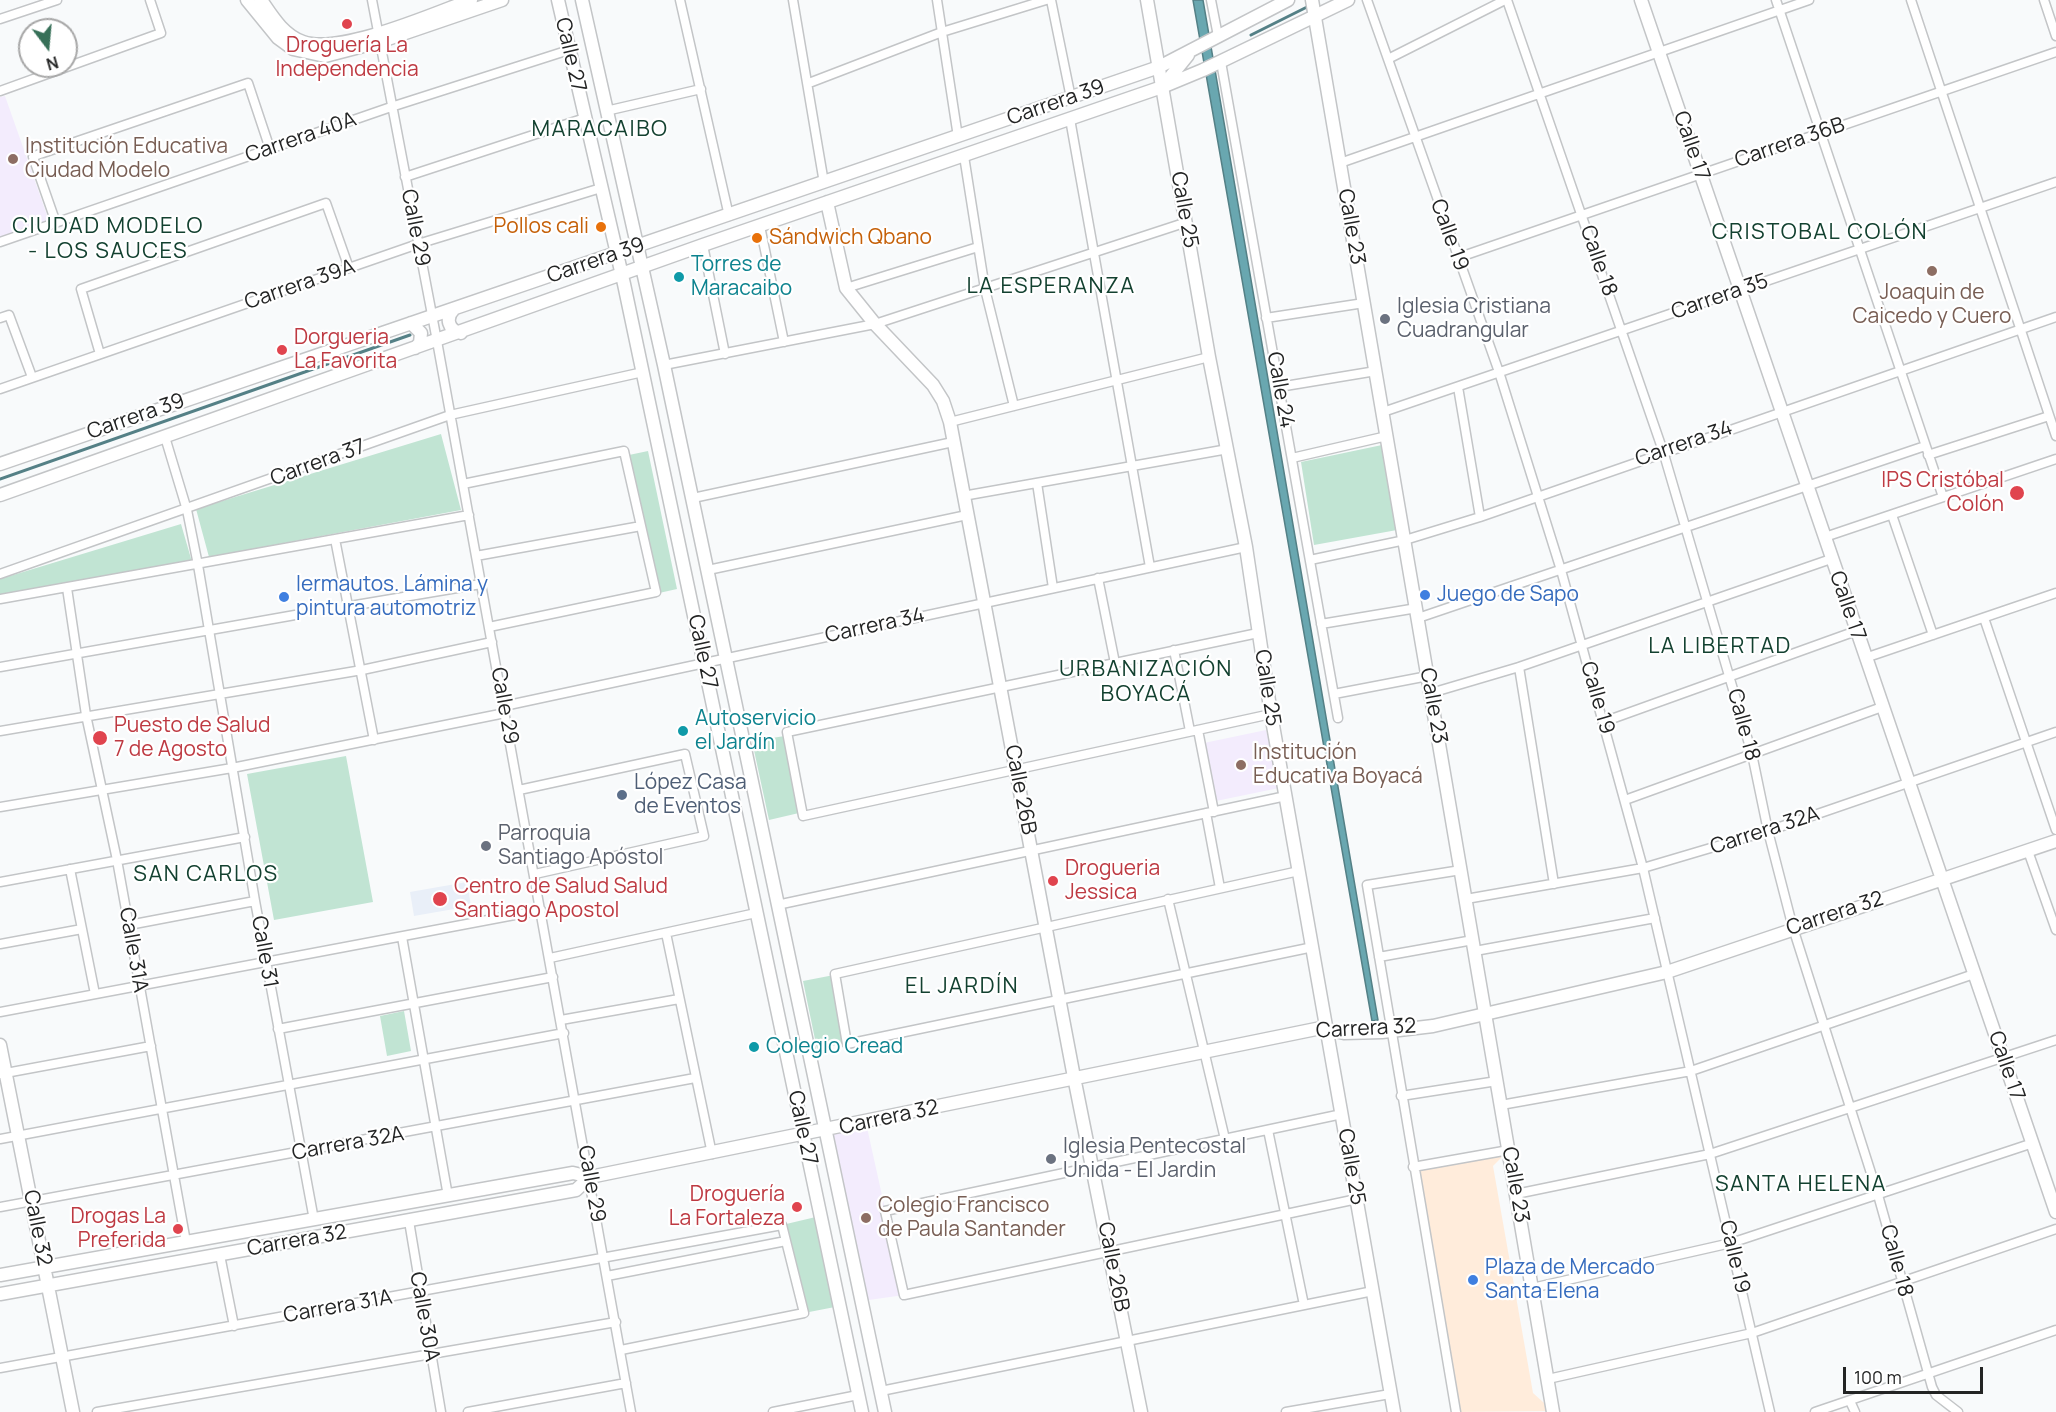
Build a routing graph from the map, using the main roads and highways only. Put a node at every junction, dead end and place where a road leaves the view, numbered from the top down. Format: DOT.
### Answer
graph roads {
  1 [pos="246,0"];
  2 [pos="261,0"];
  3 [pos="502,0"];
  4 [pos="558,0"];
  5 [pos="582,0"];
  6 [pos="1147,0"];
  7 [pos="1288,0"];
  8 [pos="1348,0"];
  9 [pos="1641,0"];
  10 [pos="467,1"];
  11 [pos="1313,8"];
  12 [pos="378,38"];
  13 [pos="1195,50"];
  14 [pos="316,51"];
  15 [pos="1159,67"];
  16 [pos="1162,87"];
  17 [pos="826,202"];
  18 [pos="638,246"];
  19 [pos="617,254"];
  20 [pos="643,269"];
  21 [pos="622,276"];
  22 [pos="454,309"];
  23 [pos="411,323"];
  24 [pos="460,333"];
  25 [pos="415,348"];
  26 [pos="0,464"];
  27 [pos="0,495"];
  28 [pos="2056,841"];
  29 [pos="1941,879"];
  30 [pos="1486,1015"];
  31 [pos="1328,1030"];
  32 [pos="0,1045"];
  33 [pos="3,1073"];
  34 [pos="1075,1079"];
  35 [pos="825,1131"];
  36 [pos="804,1135"];
  37 [pos="590,1177"];
  38 [pos="2056,1212"];
  39 [pos="44,1267"];
  40 [pos="0,1275"];
  41 [pos="48,1286"];
  42 [pos="0,1294"];
  43 [pos="74,1412"];
  44 [pos="862,1412"];
  45 [pos="885,1412"];
  46 [pos="1141,1412"];
  47 [pos="1394,1412"];
  48 [pos="1552,1412"];
  1 -- 14 [label="main road"];
  2 -- 14 [label="main road"];
  3 -- 12 [label="main road"];
  4 -- 19 [label="main road, Calle 27"];
  5 -- 18 [label="main road, Calle 27"];
  6 -- 15 [label="main road, Calle 25"];
  7 -- 13 [label="main road, Carrera 39"];
  8 -- 11 [label="main road, Carrera 39"];
  9 -- 29 [label="main road, Calle 17"];
  10 -- 12 [label="main road"];
  11 -- 16 [label="main road, Carrera 39"];
  11 -- 30 [label="main road, Calle 23"];
  12 -- 14 [label="main road"];
  13 -- 15 [label="main road, Carrera 39"];
  13 -- 16 [label="main road, Carrera 39"];
  15 -- 16 [label="main road, Calle 25"];
  15 -- 18 [label="main road, Carrera 39"];
  16 -- 17 [label="main road, Carrera 39"];
  16 -- 31 [label="main road, Calle 25"];
  17 -- 20 [label="main road, Carrera 39"];
  17 -- 34 [label="main road, Calle 26B"];
  18 -- 19 [label="main road, Carrera 39"];
  18 -- 20 [label="main road, Calle 27"];
  19 -- 21 [label="main road, Calle 27"];
  19 -- 22 [label="main road, Carrera 39"];
  20 -- 21 [label="main road, Carrera 39"];
  20 -- 35 [label="main road, Calle 27"];
  21 -- 24 [label="main road, Carrera 39"];
  21 -- 36 [label="main road, Calle 27"];
  22 -- 23 [label="main road, Carrera 39"];
  22 -- 24 [label="main road"];
  23 -- 25 [label="main road"];
  23 -- 26 [label="main road, Carrera 39"];
  24 -- 25 [label="main road, Carrera 39"];
  25 -- 27 [label="main road, Carrera 39"];
  28 -- 29 [label="main road, Carrera 32"];
  29 -- 30 [label="main road, Carrera 32"];
  29 -- 38 [label="main road, Calle 17"];
  30 -- 31 [label="main road, Carrera 32"];
  30 -- 48 [label="main road, Calle 23"];
  31 -- 34 [label="main road, Carrera 32"];
  31 -- 47 [label="main road, Calle 25"];
  32 -- 33 [label="main road, Calle 32"];
  33 -- 39 [label="main road, Calle 32"];
  34 -- 35 [label="main road, Carrera 32"];
  34 -- 46 [label="main road, Calle 26B"];
  35 -- 36 [label="main road, Carrera 32"];
  35 -- 45 [label="main road, Calle 27"];
  36 -- 37 [label="main road, Carrera 32"];
  36 -- 44 [label="main road, Calle 27"];
  37 -- 39 [label="main road, Carrera 32"];
  37 -- 41 [label="main road, Carrera 32"];
  39 -- 40 [label="main road, Carrera 32"];
  39 -- 41 [label="main road, Calle 32"];
  41 -- 42 [label="main road, Carrera 32"];
  41 -- 43 [label="main road, Calle 32"];
}
